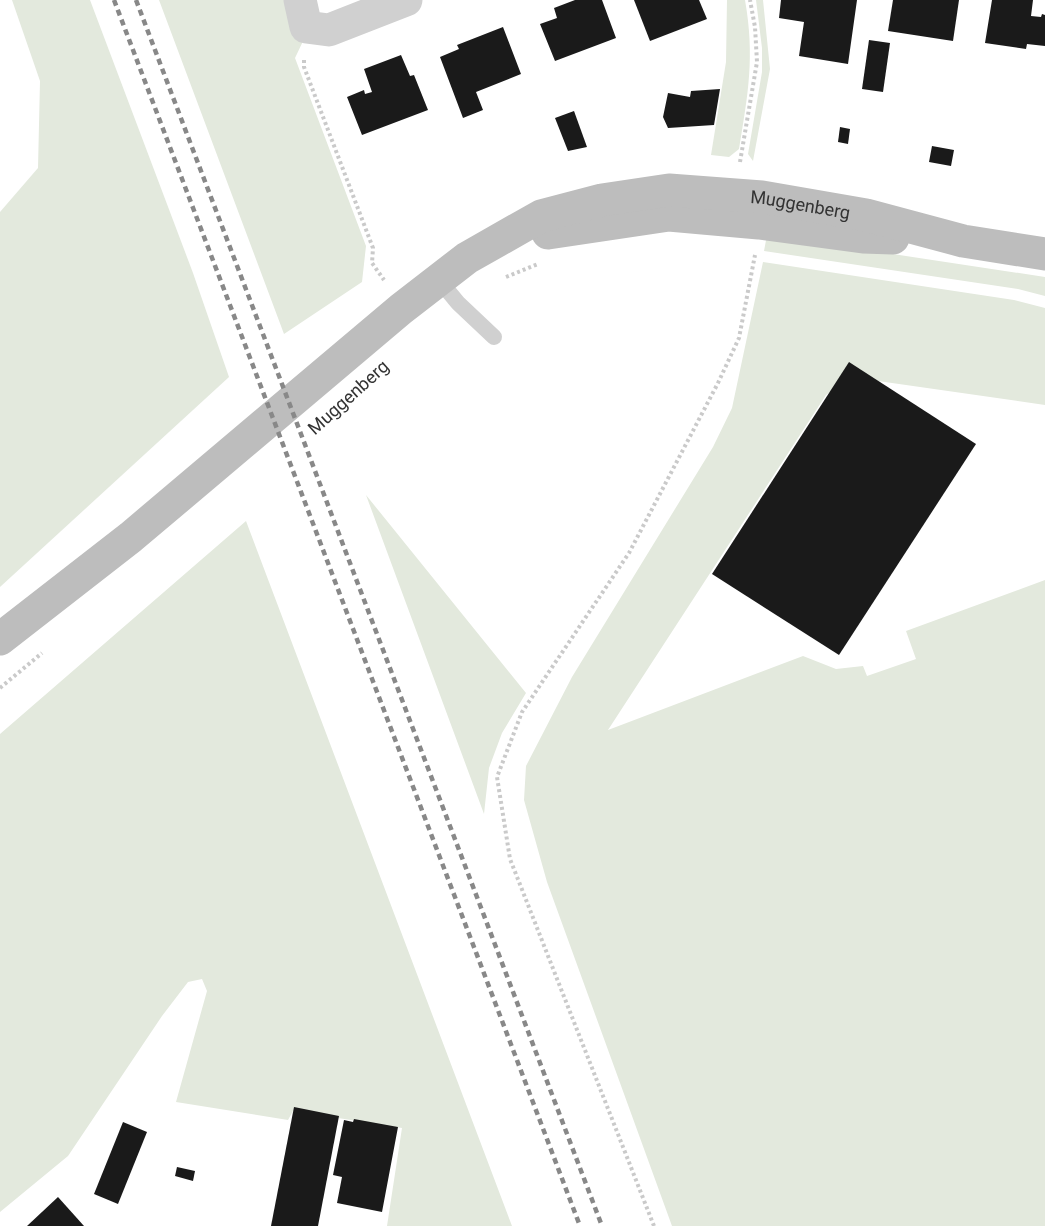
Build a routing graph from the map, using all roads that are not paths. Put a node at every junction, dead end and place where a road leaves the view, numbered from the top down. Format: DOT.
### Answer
graph roads {
  1 [pos="406,0"];
  2 [pos="303,13"];
  3 [pos="1045,254"];
  4 [pos="439,280"];
  5 [pos="494,337"];
  6 [pos="0,639"];
  1 -- 2 [label="street"];
  3 -- 4 [label="main road, Muggenberg"];
  4 -- 5 [label="lane"];
  4 -- 6 [label="main road, Muggenberg"];
}
